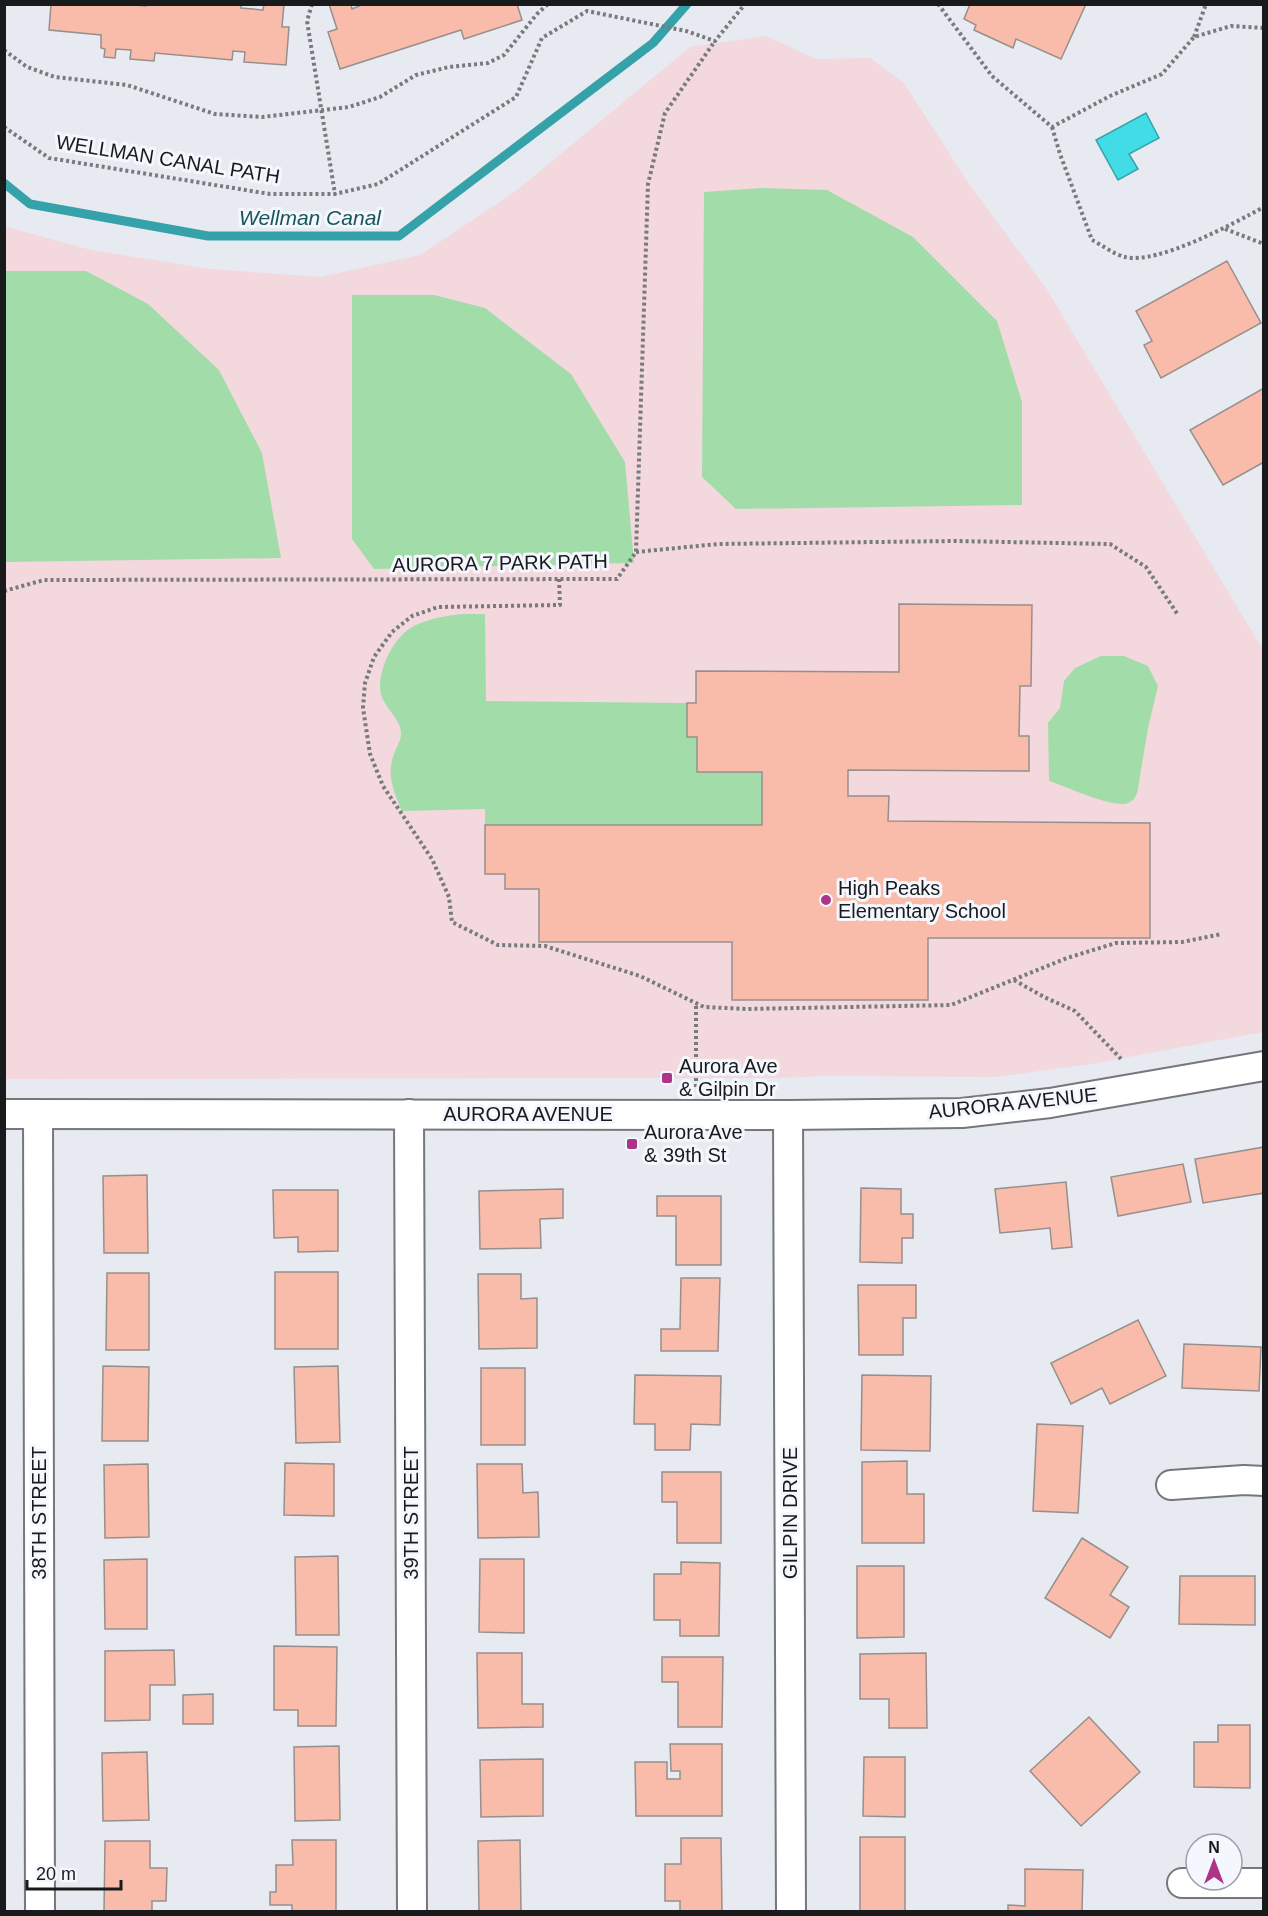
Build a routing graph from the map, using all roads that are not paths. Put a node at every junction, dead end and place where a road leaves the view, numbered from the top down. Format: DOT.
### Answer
graph roads {
  1 [pos="1263,1066"];
  2 [pos="4,1114"];
  3 [pos="38,1114"];
  4 [pos="409,1114"];
  5 [pos="788,1115"];
  6 [pos="1263,1481"];
  7 [pos="1171,1485"];
  8 [pos="1182,1883"];
  9 [pos="1263,1883"];
  10 [pos="40,1911"];
  11 [pos="412,1911"];
  12 [pos="791,1911"];
  1 -- 5 [label="street, AURORA AVENUE"];
  2 -- 3 [label="street, AURORA AVENUE"];
  3 -- 4 [label="street, AURORA AVENUE"];
  3 -- 10 [label="street, 38TH STREET"];
  4 -- 5 [label="street, AURORA AVENUE"];
  4 -- 11 [label="street, 39TH STREET"];
  5 -- 12 [label="street, GILPIN DRIVE"];
  6 -- 7 [label="street"];
  8 -- 9 [label="street"];
}
